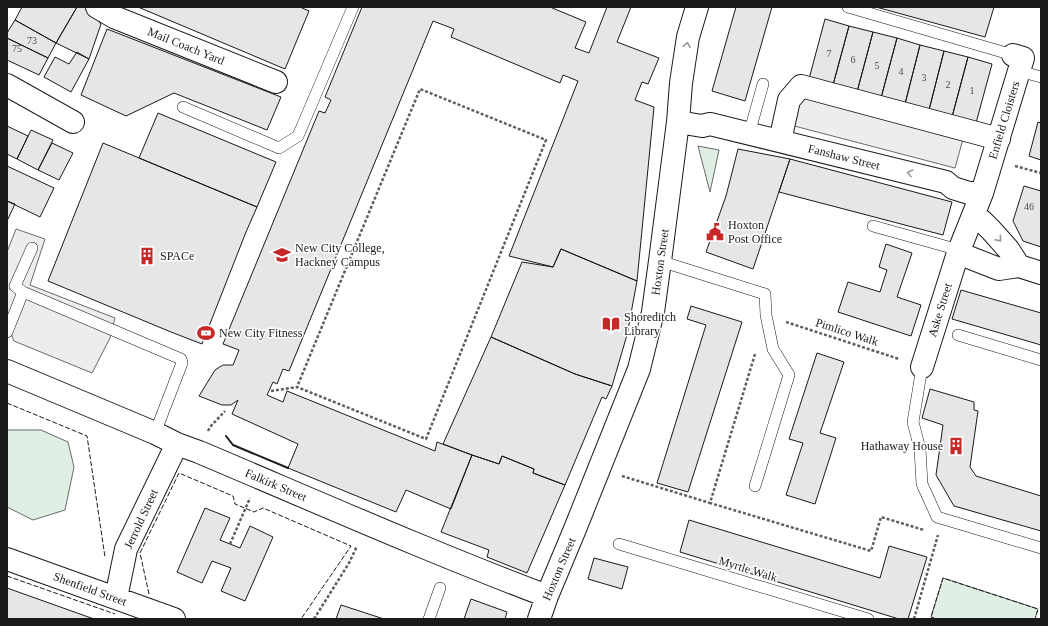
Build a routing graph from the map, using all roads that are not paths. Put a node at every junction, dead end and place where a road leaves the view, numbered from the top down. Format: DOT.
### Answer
graph roads {
  1 [pos="98,7"];
  2 [pos="353,7"];
  3 [pos="697,7"];
  4 [pos="848,7"];
  5 [pos="1016,63"];
  6 [pos="1041,78"];
  7 [pos="276,82"];
  8 [pos="763,84"];
  9 [pos="7,85"];
  10 [pos="183,107"];
  11 [pos="73,122"];
  12 [pos="678,122"];
  13 [pos="749,134"];
  14 [pos="999,139"];
  15 [pos="780,141"];
  16 [pos="982,193"];
  17 [pos="973,217"];
  18 [pos="873,226"];
  19 [pos="32,248"];
  20 [pos="959,252"];
  21 [pos="660,262"];
  22 [pos="1019,266"];
  23 [pos="1041,273"];
  24 [pos="23,292"];
  25 [pos="7,332"];
  26 [pos="958,335"];
  27 [pos="1041,360"];
  28 [pos="922,367"];
  29 [pos="7,371"];
  30 [pos="155,433"];
  31 [pos="177,444"];
  32 [pos="755,486"];
  33 [pos="619,544"];
  34 [pos="1041,548"];
  35 [pos="7,559"];
  36 [pos="440,588"];
  37 [pos="547,596"];
  38 [pos="116,598"];
  39 [pos="144,614"];
  40 [pos="174,619"];
  41 [pos="429,619"];
  42 [pos="539,619"];
  43 [pos="868,619"];
  1 -- 7 [label="street, Mail Coach Yard"];
  2 -- 10 [label="lane"];
  12 -- 3 [label="street, Hoxton Street, one-way"];
  4 -- 5 [label="lane"];
  5 -- 6 [label="lane"];
  5 -- 14 [label="street, Enfield Cloisters"];
  8 -- 13 [label="lane"];
  9 -- 11 [label="street"];
  12 -- 13 [label="street, Fanshaw Street"];
  12 -- 21 [label="street, Hoxton Street"];
  13 -- 15 [label="street, Fanshaw Street"];
  14 -- 15 [label="street"];
  14 -- 16 [label="street, Enfield Cloisters"];
  16 -- 15 [label="street, Fanshaw Street, one-way"];
  16 -- 17 [label="street"];
  17 -- 20 [label="street"];
  17 -- 22 [label="street, one-way"];
  18 -- 20 [label="lane"];
  19 -- 24 [label="lane"];
  20 -- 22 [label="street"];
  20 -- 28 [label="street, Aske Street"];
  21 -- 32 [label="lane"];
  21 -- 37 [label="street, Hoxton Street"];
  22 -- 23 [label="street"];
  24 -- 25 [label="lane"];
  24 -- 30 [label="lane"];
  26 -- 27 [label="lane"];
  28 -- 34 [label="lane"];
  29 -- 30 [label="street, Falkirk Street"];
  30 -- 31 [label="street, Falkirk Street"];
  31 -- 37 [label="street, Falkirk Street"];
  31 -- 38 [label="street, Jerrold Street"];
  33 -- 43 [label="lane, Myrtle Walk"];
  35 -- 38 [label="street, Shenfield Street"];
  36 -- 41 [label="lane"];
  37 -- 42 [label="street, Hoxton Street"];
  38 -- 39 [label="street, Shenfield Street"];
  39 -- 40 [label="street, Shenfield Street"];
}
